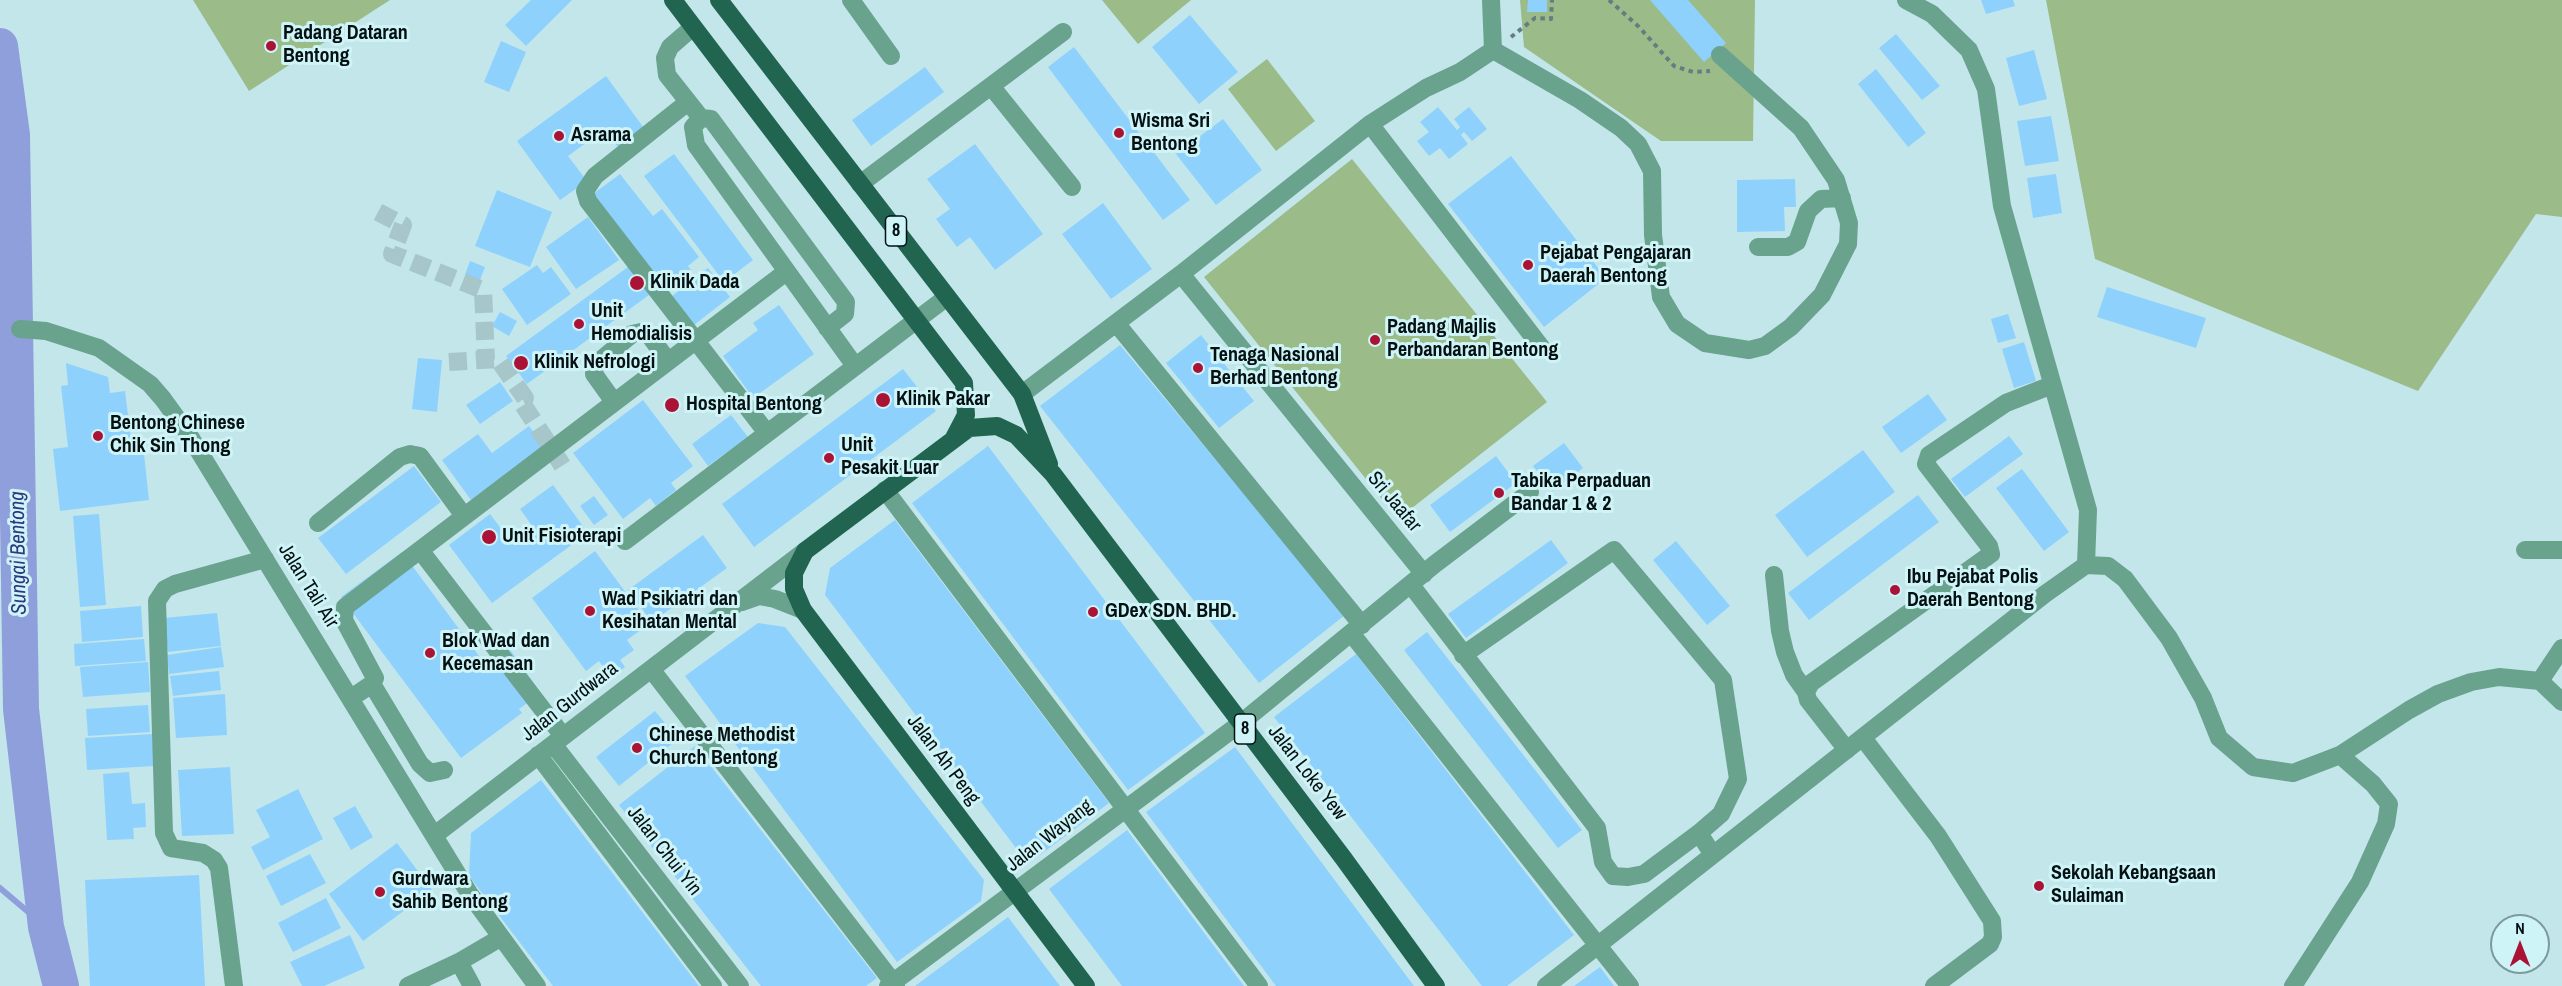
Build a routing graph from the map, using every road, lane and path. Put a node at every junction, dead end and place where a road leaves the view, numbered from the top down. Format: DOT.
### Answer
graph roads {
  1 [pos="673,0"];
  2 [pos="719,0"];
  3 [pos="851,0"];
  4 [pos="1491,0"];
  5 [pos="1552,0"];
  6 [pos="1609,0"];
  7 [pos="1906,0"];
  8 [pos="693,27"];
  9 [pos="1063,32"];
  10 [pos="1493,50"];
  11 [pos="1720,55"];
  12 [pos="891,57"];
  13 [pos="1735,68"];
  14 [pos="991,86"];
  15 [pos="688,102"];
  16 [pos="701,118"];
  17 [pos="1370,124"];
  18 [pos="860,184"];
  19 [pos="1072,187"];
  20 [pos="1842,198"];
  21 [pos="1758,247"];
  22 [pos="786,272"];
  23 [pos="1181,274"];
  24 [pos="947,297"];
  25 [pos="916,320"];
  26 [pos="1116,323"];
  27 [pos="827,328"];
  28 [pos="20,330"];
  29 [pos="696,340"];
  30 [pos="1541,347"];
  31 [pos="668,361"];
  32 [pos="855,366"];
  33 [pos="2052,386"];
  34 [pos="1022,394"];
  35 [pos="614,402"];
  36 [pos="767,433"];
  37 [pos="953,440"];
  38 [pos="1053,474"];
  39 [pos="885,490"];
  40 [pos="1530,492"];
  41 [pos="464,516"];
  42 [pos="318,524"];
  43 [pos="625,541"];
  44 [pos="420,550"];
  45 [pos="2525,550"];
  46 [pos="2562,550"];
  47 [pos="805,551"];
  48 [pos="265,559"];
  49 [pos="2086,565"];
  50 [pos="1774,575"];
  51 [pos="1418,579"];
  52 [pos="732,606"];
  53 [pos="803,610"];
  54 [pos="1357,629"];
  55 [pos="2562,648"];
  56 [pos="1464,655"];
  57 [pos="651,669"];
  58 [pos="2540,681"];
  59 [pos="372,684"];
  60 [pos="1806,692"];
  61 [pos="351,698"];
  62 [pos="2562,702"];
  63 [pos="1240,723"];
  64 [pos="1863,738"];
  65 [pos="558,740"];
  66 [pos="1847,750"];
  67 [pos="538,755"];
  68 [pos="2340,755"];
  69 [pos="444,770"];
  70 [pos="1125,807"];
  71 [pos="1699,833"];
  72 [pos="436,834"];
  73 [pos="1713,855"];
  74 [pos="1014,892"];
  75 [pos="500,938"];
  76 [pos="1599,945"];
  77 [pos="459,962"];
  78 [pos="892,985"];
  79 [pos="234,986"];
  80 [pos="408,986"];
  81 [pos="472,986"];
  82 [pos="537,986"];
  83 [pos="713,986"];
  84 [pos="740,986"];
  85 [pos="1086,986"];
  86 [pos="1259,986"];
  87 [pos="1436,986"];
  88 [pos="1546,986"];
  89 [pos="1630,986"];
  90 [pos="1934,986"];
  91 [pos="2294,986"];
  1 -- 8 [label="main road, 8"];
  2 -- 18 [label="main road, 8"];
  3 -- 12 [label="street"];
  4 -- 10 [label="street"];
  5 -- 10 [label="path"];
  6 -- 13 [label="path"];
  7 -- 33 [label="street"];
  8 -- 15 [label="street"];
  8 -- 25 [label="main road, 8"];
  9 -- 14 [label="street"];
  10 -- 17 [label="street"];
  10 -- 20 [label="street"];
  11 -- 13 [label="street"];
  13 -- 20 [label="street"];
  14 -- 18 [label="street"];
  14 -- 19 [label="street"];
  15 -- 16 [label="street"];
  15 -- 29 [label="street"];
  16 -- 22 [label="street"];
  16 -- 27 [label="street"];
  17 -- 23 [label="street"];
  17 -- 30 [label="street"];
  18 -- 24 [label="main road, 8"];
  20 -- 21 [label="street"];
  22 -- 27 [label="street"];
  22 -- 29 [label="street"];
  23 -- 26 [label="street"];
  23 -- 51 [label="street, Sri Jaafar"];
  24 -- 25 [label="street"];
  24 -- 34 [label="main road, 8"];
  25 -- 32 [label="street"];
  25 -- 37 [label="main road, 8"];
  26 -- 34 [label="street"];
  26 -- 54 [label="street"];
  27 -- 32 [label="street"];
  28 -- 48 [label="street, Jalan Tali Air"];
  29 -- 31 [label="street"];
  29 -- 36 [label="street"];
  31 -- 35 [label="street"];
  31 -- 35 [label="street"];
  32 -- 36 [label="street"];
  33 -- 49 [label="street"];
  33 -- 60 [label="street"];
  34 -- 38 [label="main road, 8"];
  35 -- 41 [label="street"];
  36 -- 43 [label="street"];
  37 -- 38 [label="main road"];
  37 -- 39 [label="main road"];
  38 -- 63 [label="main road, Jalan Loke Yew / 8"];
  39 -- 47 [label="main road"];
  39 -- 70 [label="street"];
  40 -- 51 [label="street"];
  41 -- 42 [label="street"];
  41 -- 44 [label="street"];
  44 -- 59 [label="street"];
  44 -- 65 [label="street, Jalan Chui Yin"];
  45 -- 46 [label="street"];
  47 -- 52 [label="street, Jalan Gurdwara"];
  47 -- 53 [label="main road, Jalan Ah Peng"];
  48 -- 61 [label="street, Jalan Tali Air"];
  48 -- 79 [label="street"];
  49 -- 64 [label="street"];
  49 -- 68 [label="street"];
  50 -- 60 [label="street"];
  51 -- 54 [label="street"];
  51 -- 56 [label="street, Sri Jaafar"];
  52 -- 53 [label="street"];
  52 -- 57 [label="street, Jalan Gurdwara"];
  53 -- 74 [label="main road, Jalan Ah Peng"];
  54 -- 63 [label="street"];
  54 -- 76 [label="street"];
  55 -- 58 [label="street"];
  56 -- 71 [label="street, Sri Jaafar"];
  56 -- 71 [label="street"];
  57 -- 65 [label="street, Jalan Gurdwara"];
  57 -- 78 [label="street"];
  58 -- 62 [label="street"];
  58 -- 68 [label="street"];
  59 -- 61 [label="street"];
  59 -- 69 [label="street"];
  60 -- 66 [label="street"];
  61 -- 72 [label="street, Jalan Tali Air"];
  63 -- 70 [label="street, Jalan Wayang"];
  63 -- 87 [label="main road, Jalan Loke Yew / 8"];
  64 -- 66 [label="street"];
  64 -- 90 [label="street"];
  65 -- 67 [label="street, Jalan Gurdwara"];
  65 -- 84 [label="street, Jalan Chui Yin"];
  66 -- 73 [label="street"];
  67 -- 72 [label="street, Jalan Gurdwara"];
  67 -- 83 [label="street"];
  68 -- 91 [label="street"];
  70 -- 74 [label="street, Jalan Wayang"];
  70 -- 86 [label="street"];
  71 -- 73 [label="street"];
  72 -- 75 [label="street, Jalan Tali Air"];
  73 -- 76 [label="street"];
  74 -- 78 [label="street, Jalan Wayang"];
  74 -- 85 [label="main road, Jalan Ah Peng"];
  75 -- 77 [label="street"];
  75 -- 82 [label="street, Jalan Tali Air"];
  76 -- 88 [label="street"];
  76 -- 89 [label="street"];
  77 -- 80 [label="street"];
  77 -- 81 [label="street"];
}
